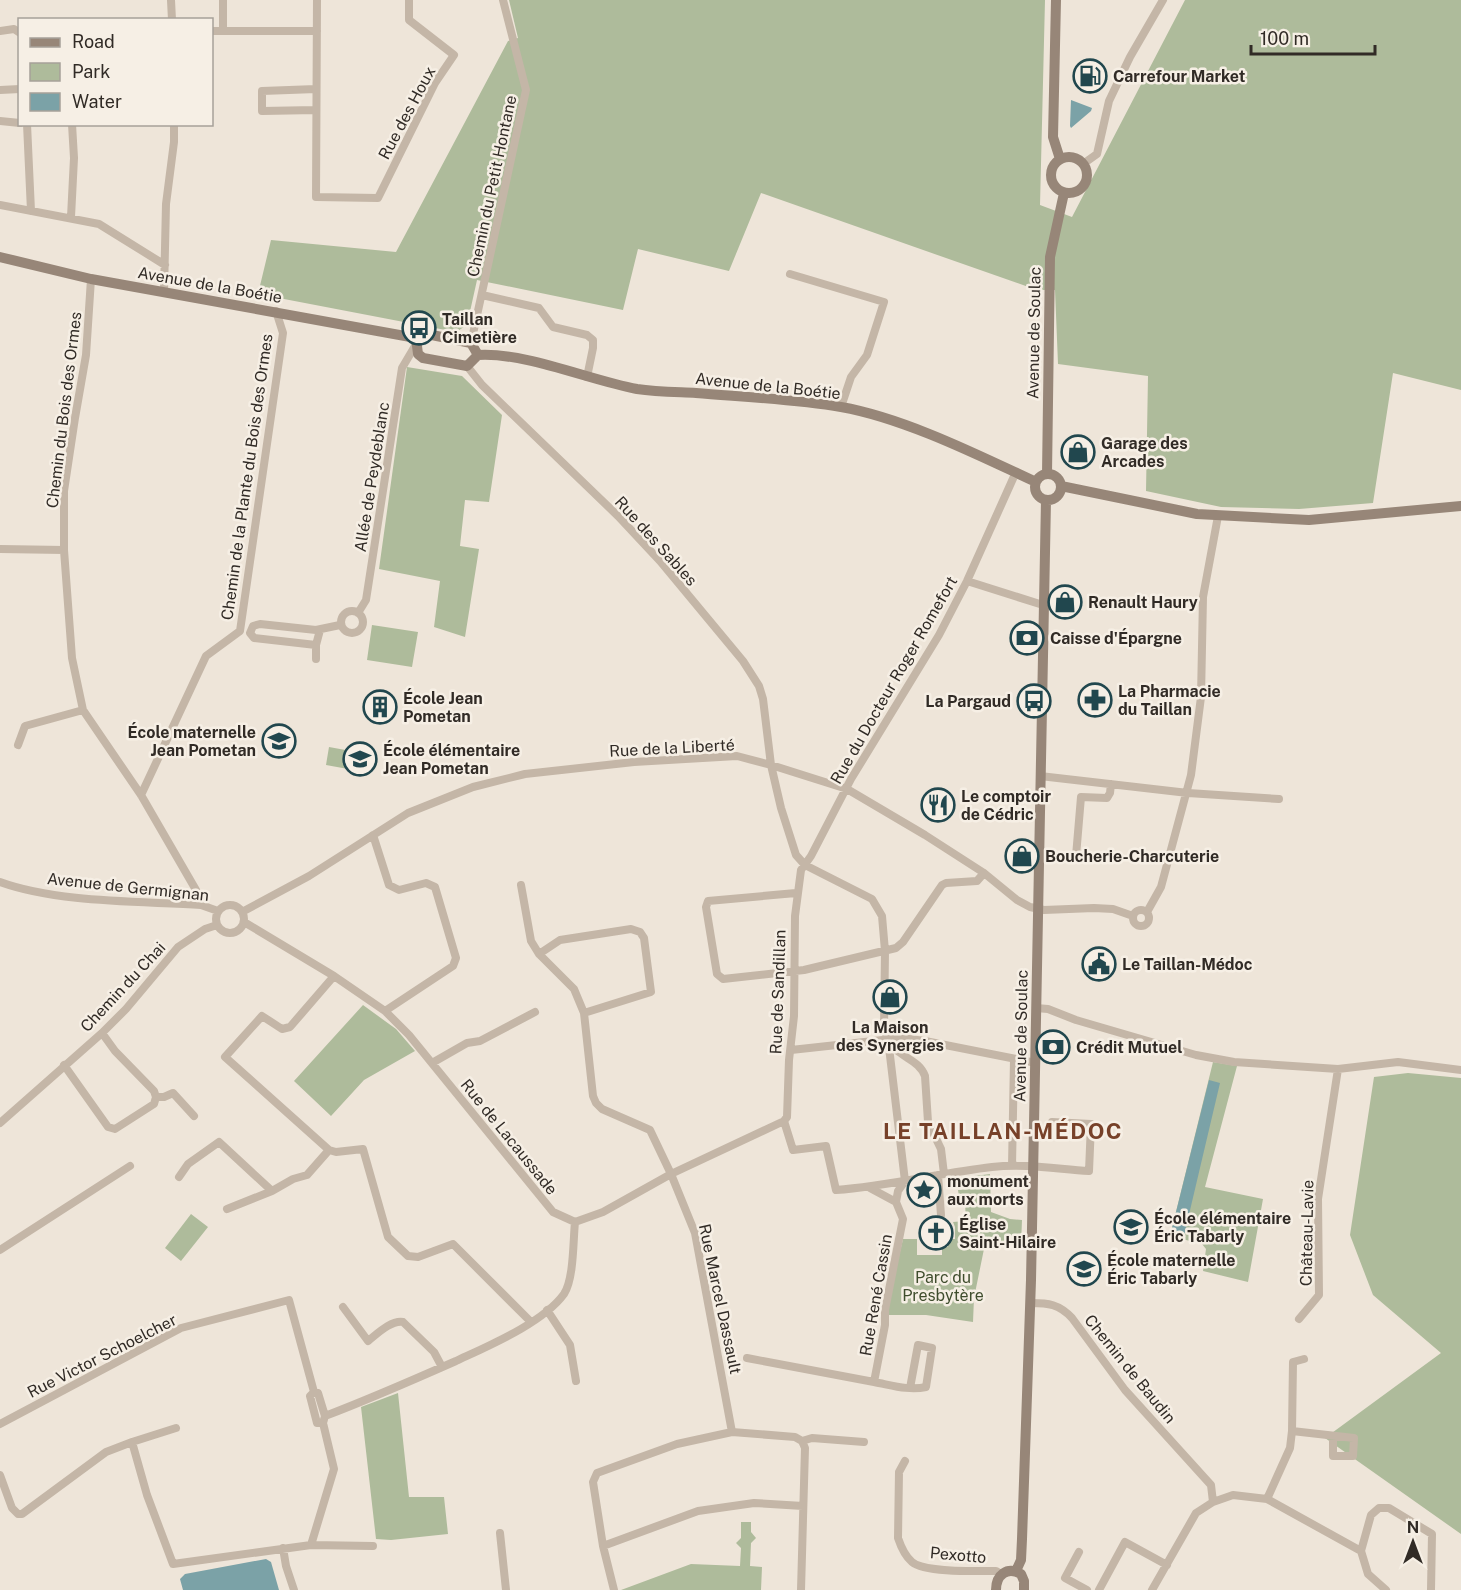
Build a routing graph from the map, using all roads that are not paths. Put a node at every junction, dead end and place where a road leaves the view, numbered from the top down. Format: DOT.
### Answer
graph roads {
  1 [pos="171,0"];
  2 [pos="223,0"];
  3 [pos="317,0"];
  4 [pos="409,0"];
  5 [pos="503,0"];
  6 [pos="1056,0"];
  7 [pos="1163,0"];
  8 [pos="172,18"];
  9 [pos="0,31"];
  10 [pos="213,31"];
  11 [pos="223,31"];
  12 [pos="317,31"];
  13 [pos="18,32"];
  14 [pos="18,89"];
  15 [pos="316,89"];
  16 [pos="0,90"];
  17 [pos="316,110"];
  18 [pos="0,122"];
  19 [pos="18,123"];
  20 [pos="27,126"];
  21 [pos="72,126"];
  22 [pos="174,126"];
  23 [pos="1060,159"];
  24 [pos="1083,164"];
  25 [pos="1064,193"];
  26 [pos="0,205"];
  27 [pos="31,211"];
  28 [pos="71,218"];
  29 [pos="0,257"];
  30 [pos="165,265"];
  31 [pos="790,274"];
  32 [pos="92,279"];
  33 [pos="164,292"];
  34 [pos="482,295"];
  35 [pos="276,311"];
  36 [pos="416,342"];
  37 [pos="471,343"];
  38 [pos="483,354"];
  39 [pos="467,366"];
  40 [pos="587,377"];
  41 [pos="841,407"];
  42 [pos="1016,472"];
  43 [pos="1047,474"];
  44 [pos="1036,482"];
  45 [pos="1061,486"];
  46 [pos="1046,500"];
  47 [pos="1461,506"];
  48 [pos="1218,516"];
  49 [pos="0,549"];
  50 [pos="64,550"];
  51 [pos="967,581"];
  52 [pos="1043,605"];
  53 [pos="358,613"];
  54 [pos="340,625"];
  55 [pos="320,630"];
  56 [pos="316,645"];
  57 [pos="316,660"];
  58 [pos="83,710"];
  59 [pos="18,745"];
  60 [pos="771,765"];
  61 [pos="1040,776"];
  62 [pos="1111,784"];
  63 [pos="847,789"];
  64 [pos="1188,793"];
  65 [pos="141,795"];
  66 [pos="1279,799"];
  67 [pos="373,835"];
  68 [pos="1076,856"];
  69 [pos="805,865"];
  70 [pos="984,873"];
  71 [pos="0,882"];
  72 [pos="521,885"];
  73 [pos="796,893"];
  74 [pos="201,905"];
  75 [pos="1038,909"];
  76 [pos="218,911"];
  77 [pos="242,912"];
  78 [pos="1147,912"];
  79 [pos="1133,916"];
  80 [pos="243,922"];
  81 [pos="217,925"];
  82 [pos="885,951"];
  83 [pos="539,954"];
  84 [pos="794,971"];
  85 [pos="334,976"];
  86 [pos="1036,1008"];
  87 [pos="385,1011"];
  88 [pos="535,1012"];
  89 [pos="584,1013"];
  90 [pos="102,1034"];
  91 [pos="888,1039"];
  92 [pos="791,1050"];
  93 [pos="1014,1059"];
  94 [pos="432,1063"];
  95 [pos="1036,1063"];
  96 [pos="64,1065"];
  97 [pos="1338,1070"];
  98 [pos="1461,1070"];
  99 [pos="156,1097"];
  100 [pos="194,1116"];
  101 [pos="784,1121"];
  102 [pos="1052,1122"];
  103 [pos="0,1123"];
  104 [pos="329,1150"];
  105 [pos="130,1166"];
  106 [pos="1012,1166"];
  107 [pos="1033,1167"];
  108 [pos="671,1174"];
  109 [pos="941,1174"];
  110 [pos="179,1177"];
  111 [pos="905,1181"];
  112 [pos="870,1188"];
  113 [pos="272,1191"];
  114 [pos="896,1202"];
  115 [pos="227,1209"];
  116 [pos="941,1215"];
  117 [pos="574,1222"];
  118 [pos="0,1250"];
  119 [pos="1031,1303"];
  120 [pos="343,1307"];
  121 [pos="547,1310"];
  122 [pos="1299,1319"];
  123 [pos="531,1322"];
  124 [pos="747,1358"];
  125 [pos="1304,1359"];
  126 [pos="441,1367"];
  127 [pos="576,1381"];
  128 [pos="874,1382"];
  129 [pos="910,1388"];
  130 [pos="324,1420"];
  131 [pos="0,1424"];
  132 [pos="176,1428"];
  133 [pos="1293,1431"];
  134 [pos="732,1432"];
  135 [pos="1333,1437"];
  136 [pos="802,1441"];
  137 [pos="132,1442"];
  138 [pos="864,1442"];
  139 [pos="905,1461"];
  140 [pos="0,1475"];
  141 [pos="1267,1499"];
  142 [pos="1213,1503"];
  143 [pos="802,1506"];
  144 [pos="500,1533"];
  145 [pos="311,1545"];
  146 [pos="373,1546"];
  147 [pos="603,1546"];
  148 [pos="283,1548"];
  149 [pos="1361,1551"];
  150 [pos="1079,1552"];
  151 [pos="1167,1565"];
  152 [pos="1016,1571"];
  153 [pos="1001,1574"];
  154 [pos="294,1590"];
  155 [pos="506,1590"];
  156 [pos="614,1590"];
  157 [pos="801,1590"];
  158 [pos="996,1590"];
  159 [pos="1024,1590"];
  160 [pos="1087,1590"];
  161 [pos="1099,1590"];
  162 [pos="1152,1590"];
  163 [pos="1386,1590"];
  164 [pos="1431,1590"];
  1 -- 8 [label="street"];
  2 -- 11 [label="street"];
  3 -- 12 [label="street"];
  4 -- 17 [label="street, Rue des Houx"];
  5 -- 34 [label="street, Chemin du Petit Hontane"];
  6 -- 23 [label="main road"];
  7 -- 24 [label="street"];
  9 -- 13 [label="street"];
  10 -- 11 [label="street"];
  11 -- 12 [label="street"];
  12 -- 15 [label="street"];
  14 -- 16 [label="street"];
  15 -- 17 [label="street"];
  15 -- 17 [label="street"];
  18 -- 19 [label="street"];
  20 -- 27 [label="street"];
  21 -- 28 [label="street"];
  22 -- 30 [label="street"];
  23 -- 24 [label="main road"];
  23 -- 25 [label="main road"];
  24 -- 25 [label="main road"];
  25 -- 43 [label="main road, Avenue de Soulac"];
  26 -- 27 [label="street"];
  27 -- 28 [label="street"];
  28 -- 30 [label="street"];
  29 -- 32 [label="main road, Avenue de la Boétie"];
  30 -- 33 [label="street"];
  31 -- 41 [label="street"];
  32 -- 33 [label="main road, Avenue de la Boétie"];
  32 -- 50 [label="street, Chemin du Bois des Ormes"];
  33 -- 35 [label="main road, Avenue de la Boétie"];
  34 -- 37 [label="street, Chemin du Petit Hontane"];
  34 -- 40 [label="street"];
  35 -- 36 [label="main road, Avenue de la Boétie"];
  35 -- 65 [label="street, Chemin de la Plante du Bois des Ormes"];
  36 -- 37 [label="main road"];
  36 -- 39 [label="main road"];
  36 -- 53 [label="street, Allée de Peydeblanc"];
  37 -- 38 [label="main road"];
  38 -- 39 [label="main road"];
  38 -- 40 [label="main road, Avenue de la Boétie"];
  39 -- 60 [label="street, Rue des Sables"];
  40 -- 41 [label="main road, Avenue de la Boétie"];
  41 -- 42 [label="main road, Avenue de la Boétie"];
  42 -- 44 [label="main road, Avenue de la Boétie"];
  42 -- 51 [label="street, Rue du Docteur Roger Romefort"];
  43 -- 44 [label="main road"];
  43 -- 45 [label="main road"];
  44 -- 46 [label="main road"];
  45 -- 46 [label="main road"];
  45 -- 48 [label="main road"];
  46 -- 52 [label="main road, Avenue de Soulac"];
  47 -- 48 [label="main road"];
  48 -- 64 [label="street"];
  49 -- 50 [label="street"];
  50 -- 58 [label="street, Chemin du Bois des Ormes"];
  51 -- 52 [label="street"];
  51 -- 63 [label="street, Rue du Docteur Roger Romefort"];
  52 -- 61 [label="main road, Avenue de Soulac"];
  53 -- 54 [label="street, Allée de Peydeblanc"];
  53 -- 54 [label="street, Allée de Peydeblanc"];
  54 -- 55 [label="street, Allée de Peydeblanc"];
  55 -- 56 [label="street"];
  55 -- 56 [label="street, Allée de Peydeblanc"];
  56 -- 57 [label="street"];
  58 -- 59 [label="street"];
  58 -- 65 [label="street, Chemin du Bois des Ormes"];
  60 -- 63 [label="street, Rue de la Liberté"];
  60 -- 67 [label="street, Rue de la Liberté"];
  60 -- 69 [label="street, Rue des Sables"];
  61 -- 62 [label="street"];
  61 -- 75 [label="main road, Avenue de Soulac"];
  62 -- 64 [label="street"];
  62 -- 68 [label="street"];
  63 -- 69 [label="street, Rue du Docteur Roger Romefort"];
  63 -- 70 [label="street, Rue de la Liberté"];
  64 -- 66 [label="street"];
  64 -- 78 [label="street"];
  65 -- 74 [label="street, Chemin du Bois des Ormes"];
  67 -- 77 [label="street, Rue de la Liberté"];
  67 -- 87 [label="street"];
  69 -- 73 [label="street, Rue de Sandillan"];
  69 -- 82 [label="street"];
  70 -- 75 [label="street, Rue de la Liberté"];
  70 -- 82 [label="street"];
  71 -- 74 [label="street, Avenue de Germignan"];
  72 -- 83 [label="street"];
  73 -- 84 [label="street, Rue de Sandillan"];
  73 -- 84 [label="street"];
  74 -- 76 [label="street, Avenue de Germignan"];
  75 -- 79 [label="street, Rue de la Liberté"];
  75 -- 86 [label="main road, Avenue de Soulac"];
  76 -- 77 [label="street"];
  76 -- 81 [label="street"];
  77 -- 80 [label="street"];
  78 -- 79 [label="street"];
  78 -- 79 [label="street"];
  80 -- 81 [label="street"];
  80 -- 85 [label="street, Rue de Lacaussade"];
  81 -- 90 [label="street, Chemin du Chai"];
  82 -- 84 [label="street"];
  82 -- 91 [label="street"];
  83 -- 89 [label="street"];
  83 -- 89 [label="street"];
  84 -- 92 [label="street, Rue de Sandillan"];
  85 -- 87 [label="street, Rue de Lacaussade"];
  85 -- 104 [label="street"];
  86 -- 95 [label="main road, Avenue de Soulac"];
  86 -- 97 [label="street"];
  87 -- 94 [label="street, Rue de Lacaussade"];
  88 -- 94 [label="street"];
  89 -- 108 [label="street, Rue Marcel Dassault"];
  90 -- 96 [label="street, Chemin du Chai"];
  90 -- 99 [label="street"];
  91 -- 92 [label="street"];
  91 -- 93 [label="street"];
  91 -- 109 [label="street"];
  91 -- 111 [label="street"];
  92 -- 101 [label="street, Rue de Sandillan"];
  93 -- 95 [label="street"];
  93 -- 106 [label="street"];
  94 -- 117 [label="street, Rue de Lacaussade"];
  95 -- 107 [label="main road, Avenue de Soulac"];
  96 -- 99 [label="street"];
  96 -- 103 [label="street, Chemin du Chai"];
  97 -- 98 [label="street"];
  97 -- 122 [label="street, Château-Lavie"];
  99 -- 100 [label="street"];
  101 -- 108 [label="street"];
  101 -- 112 [label="street"];
  102 -- 107 [label="street"];
  104 -- 113 [label="street"];
  104 -- 123 [label="street"];
  105 -- 118 [label="street"];
  106 -- 107 [label="street"];
  106 -- 109 [label="street"];
  107 -- 119 [label="main road, Avenue de Soulac"];
  108 -- 117 [label="street"];
  108 -- 134 [label="street, Rue Marcel Dassault"];
  109 -- 111 [label="street"];
  109 -- 116 [label="street"];
  110 -- 113 [label="street"];
  111 -- 112 [label="street"];
  111 -- 114 [label="street"];
  112 -- 114 [label="street"];
  113 -- 115 [label="street"];
  114 -- 128 [label="street, Rue René Cassin"];
  117 -- 121 [label="street"];
  119 -- 142 [label="street, Chemin de Baudin"];
  119 -- 152 [label="main road, Avenue de Soulac"];
  120 -- 126 [label="street"];
  121 -- 123 [label="street"];
  121 -- 127 [label="street"];
  123 -- 126 [label="street"];
  124 -- 128 [label="street, Rue René Cassin"];
  125 -- 133 [label="street"];
  126 -- 130 [label="street"];
  128 -- 129 [label="street, Rue René Cassin"];
  129 -- 129 [label="street"];
  130 -- 131 [label="street, Rue Victor Schoelcher"];
  130 -- 145 [label="street"];
  132 -- 137 [label="street"];
  133 -- 135 [label="street"];
  133 -- 141 [label="street"];
  134 -- 136 [label="street"];
  134 -- 147 [label="street"];
  136 -- 138 [label="street"];
  136 -- 143 [label="street"];
  137 -- 140 [label="street"];
  137 -- 148 [label="street"];
  139 -- 153 [label="street, Pexotto"];
  141 -- 142 [label="street"];
  141 -- 149 [label="street"];
  142 -- 151 [label="street"];
  143 -- 147 [label="street"];
  143 -- 157 [label="street"];
  144 -- 155 [label="street"];
  145 -- 146 [label="street"];
  145 -- 148 [label="street"];
  147 -- 156 [label="street"];
  148 -- 154 [label="street"];
  149 -- 163 [label="street"];
  149 -- 164 [label="street"];
  150 -- 160 [label="street"];
  151 -- 161 [label="street"];
  151 -- 162 [label="street"];
  152 -- 153 [label="main road"];
  152 -- 159 [label="main road"];
  153 -- 158 [label="main road"];
}
